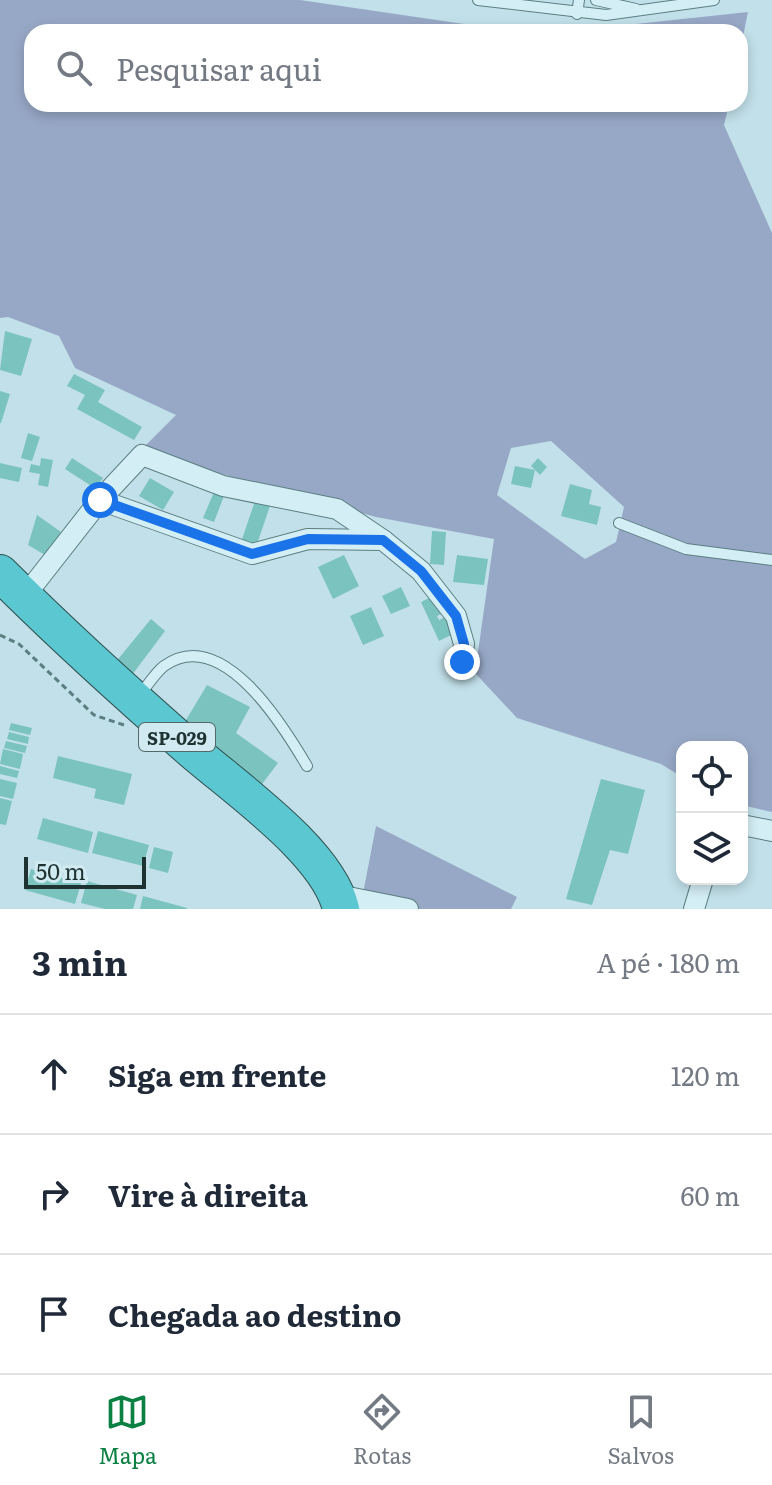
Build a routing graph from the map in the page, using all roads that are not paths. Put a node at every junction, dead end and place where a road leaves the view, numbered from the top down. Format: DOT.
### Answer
graph roads {
  1 [pos="478,0"];
  2 [pos="579,0"];
  3 [pos="714,0"];
  4 [pos="600,1"];
  5 [pos="646,11"];
  6 [pos="577,14"];
  7 [pos="599,15"];
  8 [pos="100,500"];
  9 [pos="619,523"];
  10 [pos="383,540"];
  11 [pos="772,560"];
  12 [pos="12,585"];
  13 [pos="462,662"];
  14 [pos="136,714"];
  15 [pos="307,766"];
  16 [pos="748,826"];
  17 [pos="772,831"];
  18 [pos="701,885"];
  19 [pos="340,902"];
  20 [pos="408,909"];
  21 [pos="694,909"];
  1 -- 6 [label="lane"];
  2 -- 6 [label="lane"];
  3 -- 5 [label="lane"];
  4 -- 5 [label="lane"];
  4 -- 7 [label="lane"];
  5 -- 7 [label="lane"];
  6 -- 7 [label="lane"];
  8 -- 10 [label="street"];
  8 -- 10 [label="street"];
  8 -- 12 [label="street"];
  9 -- 11 [label="lane"];
  10 -- 13 [label="street"];
  12 -- 14 [label="highway, SP-029"];
  14 -- 15 [label="lane"];
  14 -- 19 [label="highway, SP-029"];
  16 -- 17 [label="street"];
  18 -- 21 [label="street"];
  19 -- 20 [label="street"];
}
